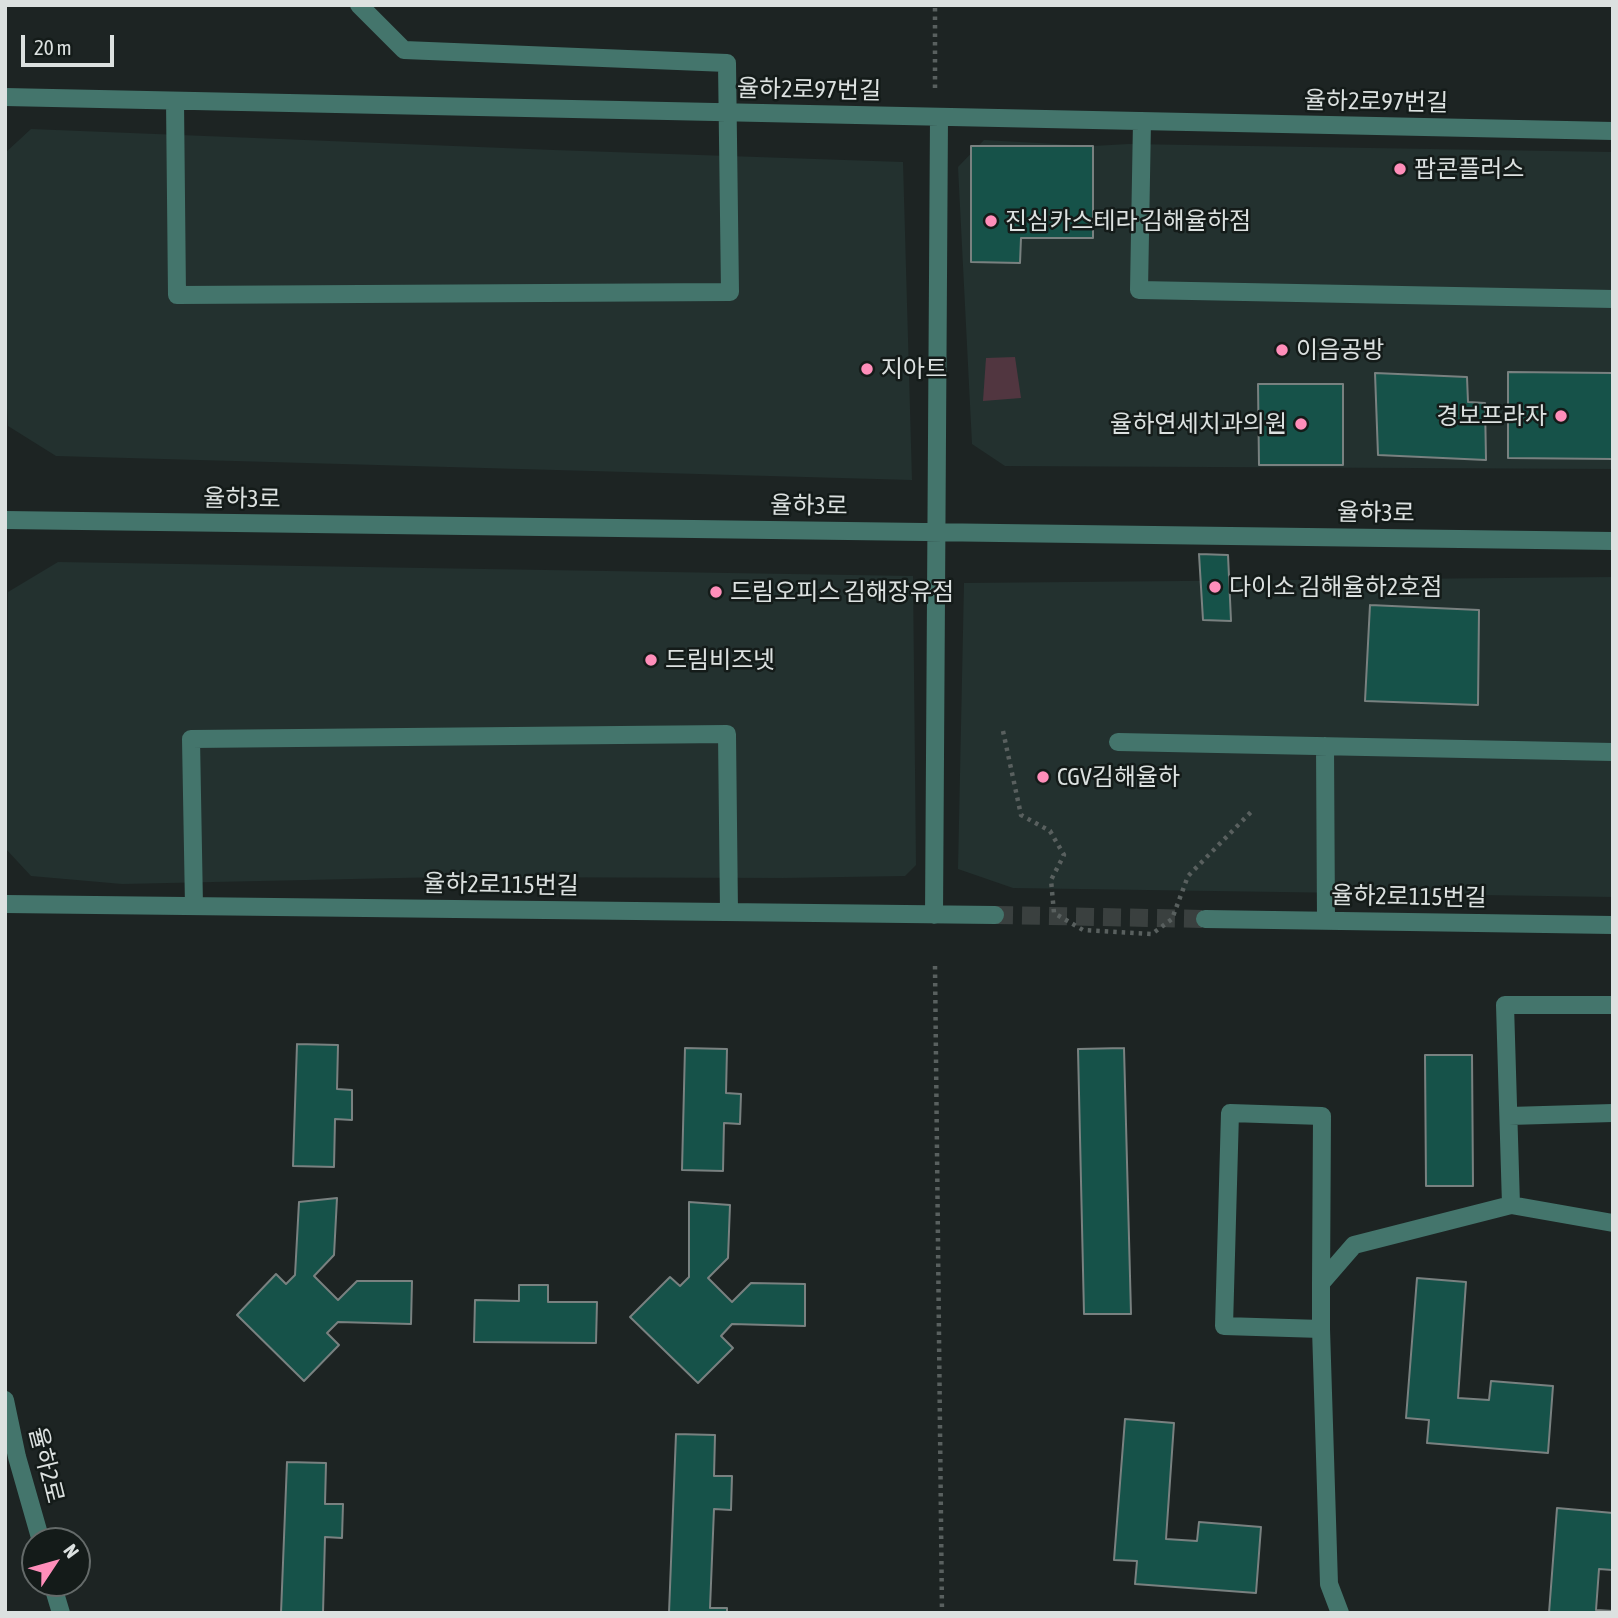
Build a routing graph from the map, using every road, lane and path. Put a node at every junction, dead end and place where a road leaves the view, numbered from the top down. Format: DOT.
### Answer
graph roads {
  1 [pos="359,5"];
  2 [pos="935,5"];
  3 [pos="935,88"];
  4 [pos="5,97"];
  5 [pos="175,101"];
  6 [pos="728,113"];
  7 [pos="939,117"];
  8 [pos="1142,121"];
  9 [pos="1613,131"];
  10 [pos="1613,299"];
  11 [pos="5,520"];
  12 [pos="937,532"];
  13 [pos="1613,541"];
  14 [pos="1003,731"];
  15 [pos="1118,742"];
  16 [pos="1325,746"];
  17 [pos="1613,751"];
  18 [pos="1251,813"];
  19 [pos="5,904"];
  20 [pos="194,906"];
  21 [pos="729,912"];
  22 [pos="934,915"];
  23 [pos="995,915"];
  24 [pos="1205,919"];
  25 [pos="1326,921"];
  26 [pos="1613,925"];
  27 [pos="935,966"];
  28 [pos="1613,1005"];
  29 [pos="1613,1113"];
  30 [pos="1509,1116"];
  31 [pos="1511,1205"];
  32 [pos="1613,1223"];
  33 [pos="1321,1283"];
  34 [pos="1321,1329"];
  35 [pos="5,1400"];
  36 [pos="37,1527"];
  37 [pos="943,1613"];
  38 [pos="1340,1613"];
  1 -- 6 [label="street"];
  2 -- 3 [label="path"];
  4 -- 5 [label="street, 율하2로97번길"];
  5 -- 6 [label="street, 율하2로97번길"];
  5 -- 6 [label="street"];
  6 -- 7 [label="street, 율하2로97번길"];
  7 -- 8 [label="street, 율하2로97번길"];
  7 -- 12 [label="street"];
  8 -- 9 [label="street, 율하2로97번길"];
  8 -- 10 [label="street"];
  11 -- 12 [label="street, 율하3로"];
  12 -- 13 [label="street, 율하3로"];
  12 -- 22 [label="street"];
  14 -- 18 [label="path"];
  15 -- 16 [label="street"];
  16 -- 17 [label="street"];
  16 -- 25 [label="street"];
  19 -- 20 [label="street, 율하2로115번길"];
  20 -- 21 [label="street, 율하2로115번길"];
  20 -- 21 [label="street"];
  21 -- 22 [label="street, 율하2로115번길"];
  22 -- 23 [label="street, 율하2로115번길"];
  24 -- 25 [label="street, 율하2로115번길"];
  25 -- 26 [label="street, 율하2로115번길"];
  27 -- 37 [label="path"];
  28 -- 30 [label="street"];
  29 -- 30 [label="street"];
  30 -- 31 [label="street"];
  31 -- 32 [label="street"];
  31 -- 33 [label="street"];
  33 -- 34 [label="street"];
  33 -- 34 [label="street"];
  34 -- 38 [label="street"];
  35 -- 36 [label="street, 율하2로"];
}
